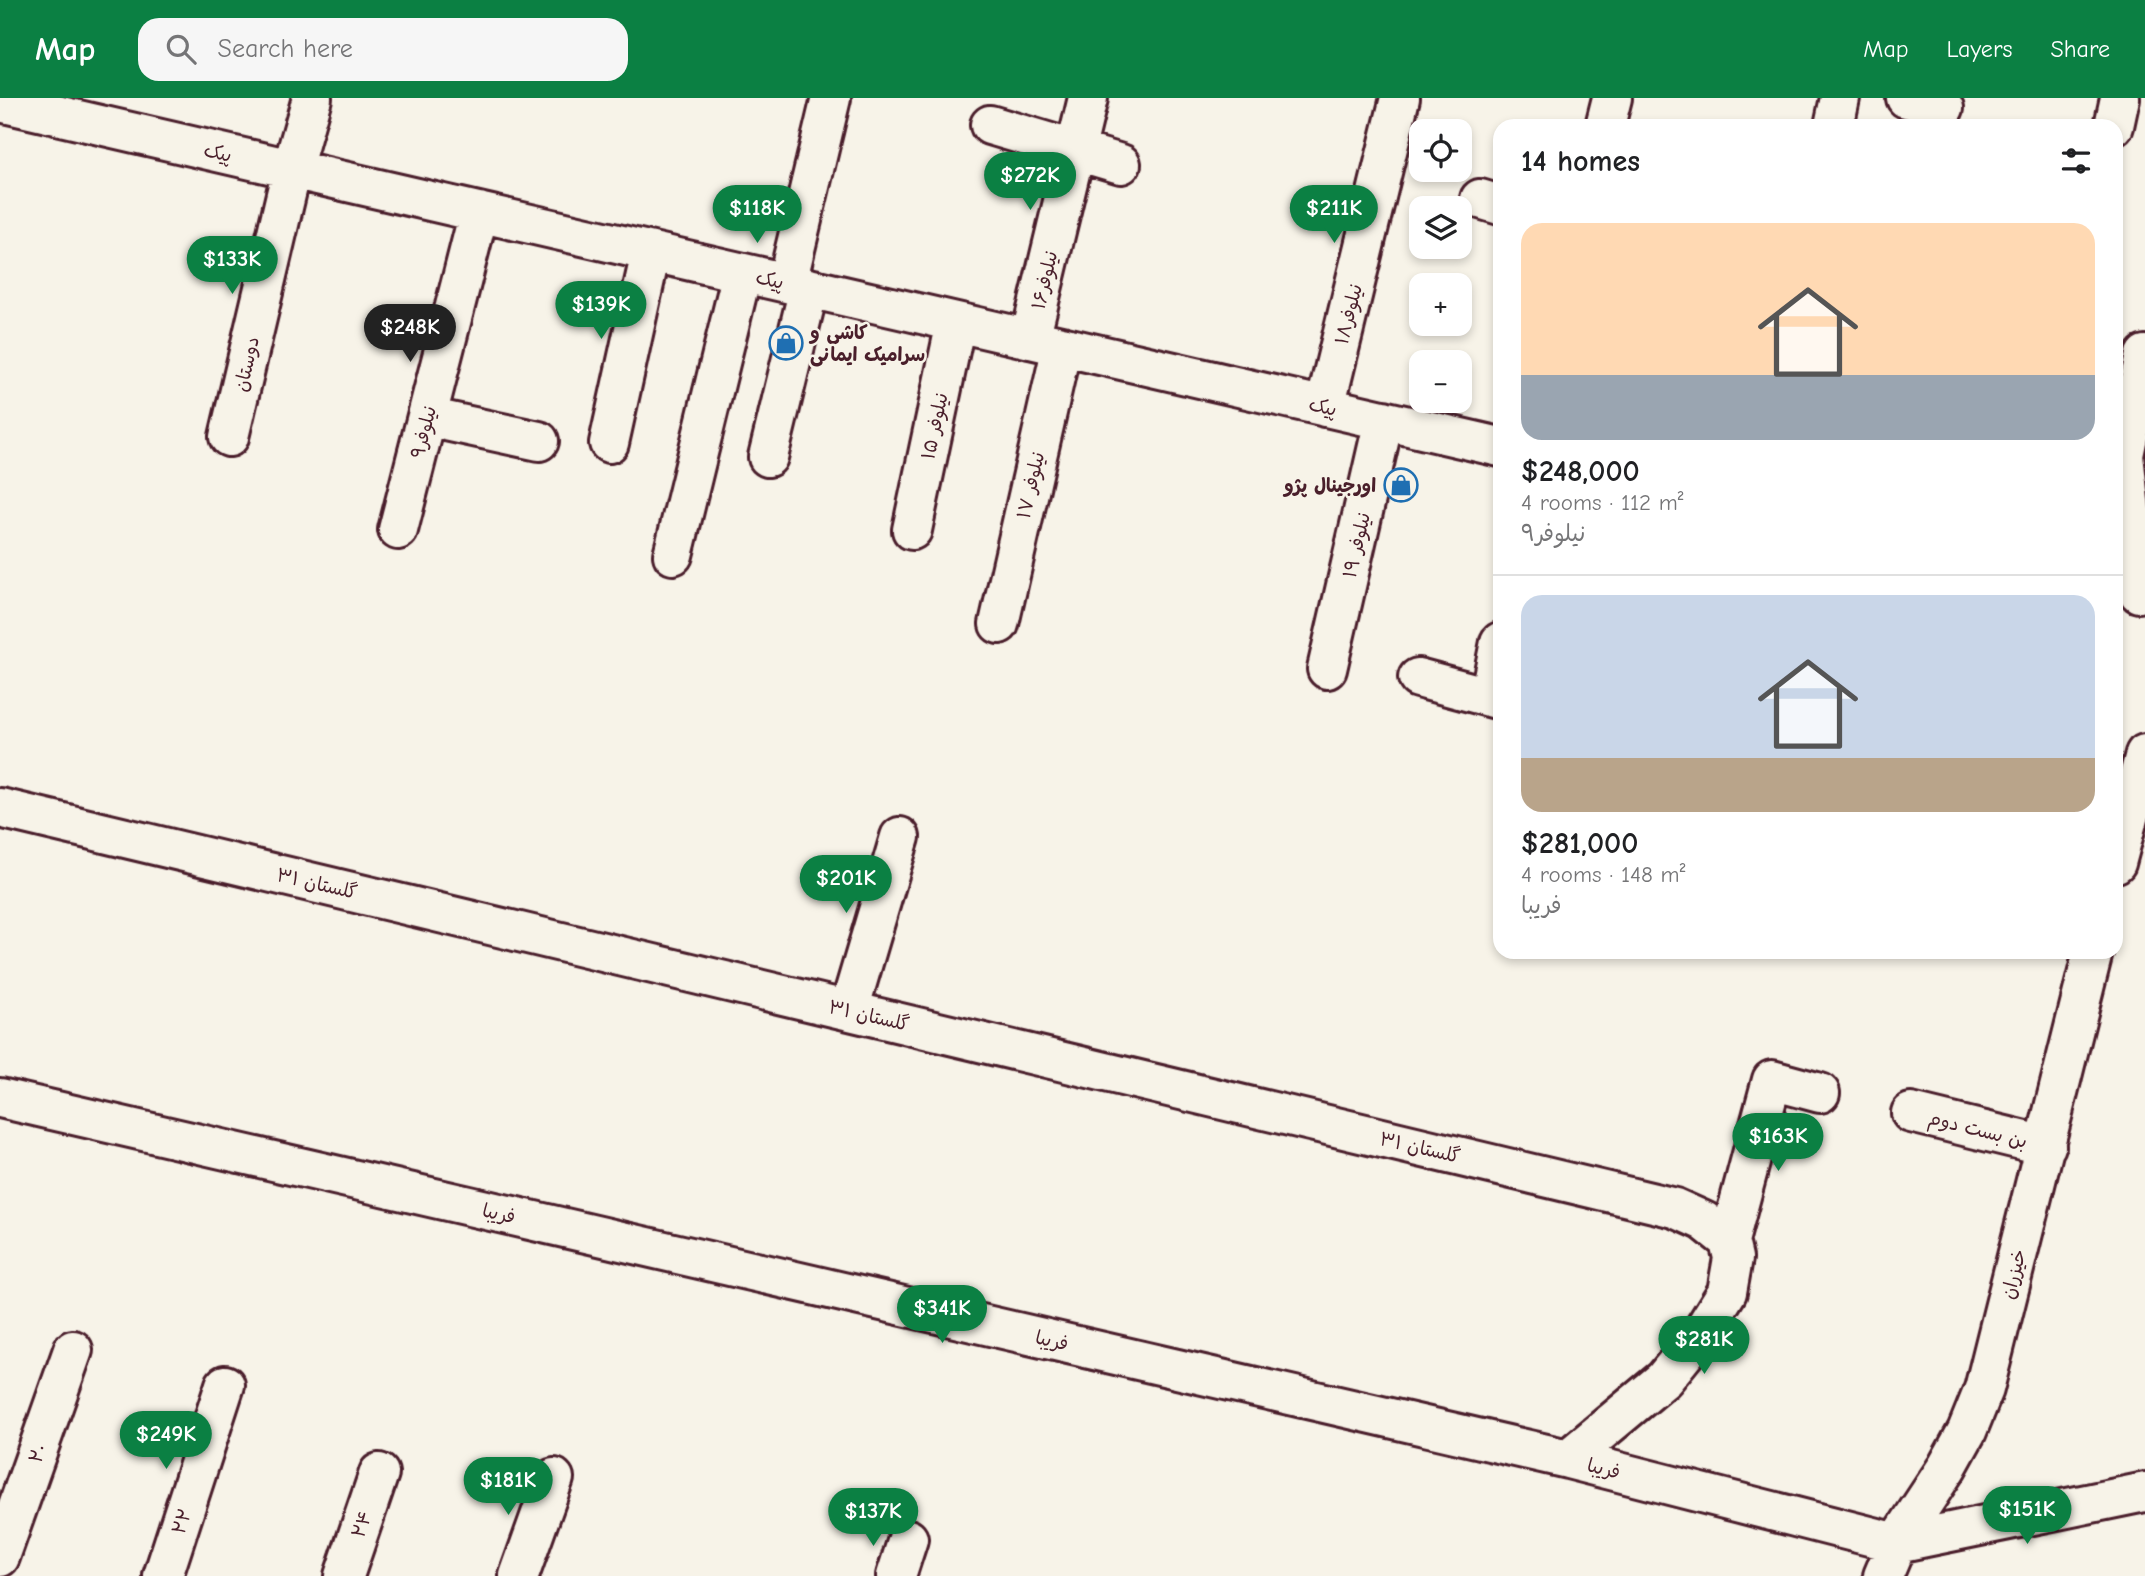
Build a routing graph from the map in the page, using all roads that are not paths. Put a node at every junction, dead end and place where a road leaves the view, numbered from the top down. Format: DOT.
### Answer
graph roads {
  1 [pos="312,98"];
  2 [pos="831,98"];
  3 [pos="1088,98"];
  4 [pos="1400,98"];
  5 [pos="1612,98"];
  6 [pos="1840,98"];
  7 [pos="1906,98"];
  8 [pos="2120,98"];
  9 [pos="0,102"];
  10 [pos="55,106"];
  11 [pos="1944,108"];
  12 [pos="1607,119"];
  13 [pos="1836,119"];
  14 [pos="2116,119"];
  15 [pos="990,125"];
  16 [pos="1075,151"];
  17 [pos="1121,164"];
  18 [pos="292,169"];
  19 [pos="480,212"];
  20 [pos="651,252"];
  21 [pos="742,273"];
  22 [pos="798,286"];
  23 [pos="956,322"];
  24 [pos="1046,343"];
  25 [pos="2145,355"];
  26 [pos="1325,407"];
  27 [pos="427,417"];
  28 [pos="1384,420"];
  29 [pos="229,437"];
  30 [pos="539,441"];
  31 [pos="609,443"];
  32 [pos="1493,445"];
  33 [pos="2123,447"];
  34 [pos="768,457"];
  35 [pos="2123,490"];
  36 [pos="398,530"];
  37 [pos="912,530"];
  38 [pos="673,555"];
  39 [pos="2133,592"];
  40 [pos="999,624"];
  41 [pos="1327,669"];
  42 [pos="1418,678"];
  43 [pos="1493,698"];
  44 [pos="2145,754"];
  45 [pos="0,807"];
  46 [pos="900,837"];
  47 [pos="2123,837"];
  48 [pos="2090,959"];
  49 [pos="849,1010"];
  50 [pos="1820,1093"];
  51 [pos="0,1098"];
  52 [pos="1911,1112"];
  53 [pos="2046,1146"];
  54 [pos="1729,1241"];
  55 [pos="73,1350"];
  56 [pos="225,1385"];
  57 [pos="1568,1459"];
  58 [pos="379,1473"];
  59 [pos="554,1478"];
  60 [pos="2145,1492"];
  61 [pos="908,1539"];
  62 [pos="0,1557"];
  63 [pos="1890,1560"];
  64 [pos="163,1576"];
  65 [pos="344,1576"];
  66 [pos="519,1576"];
  67 [pos="896,1576"];
  1 -- 18 [label="street, دوستان"];
  2 -- 22 [label="street"];
  3 -- 16 [label="street, نیلوفر۱۶"];
  4 -- 26 [label="street, نیلوفر۱۸"];
  5 -- 12 [label="street"];
  6 -- 13 [label="street"];
  7 -- 11 [label="street"];
  8 -- 14 [label="street"];
  9 -- 10 [label="street, پیک"];
  10 -- 18 [label="street, پیک"];
  15 -- 16 [label="street"];
  16 -- 17 [label="street"];
  16 -- 24 [label="street, نیلوفر۱۶"];
  18 -- 19 [label="street, پیک"];
  18 -- 29 [label="street, دوستان"];
  19 -- 20 [label="street, پیک"];
  19 -- 27 [label="street, نیلوفر۹"];
  20 -- 21 [label="street, پیک"];
  20 -- 31 [label="street"];
  21 -- 22 [label="street, پیک"];
  21 -- 38 [label="street"];
  22 -- 23 [label="street, پیک"];
  22 -- 34 [label="street"];
  23 -- 24 [label="street, پیک"];
  23 -- 37 [label="street, نیلوفر ۱۵"];
  24 -- 26 [label="street, پیک"];
  24 -- 40 [label="street, نیلوفر ۱۷"];
  25 -- 33 [label="street"];
  26 -- 28 [label="street, پیک"];
  27 -- 30 [label="street"];
  27 -- 36 [label="street, نیلوفر۹"];
  28 -- 32 [label="street, پیک"];
  28 -- 41 [label="street, نیلوفر ۱۹"];
  35 -- 39 [label="street"];
  42 -- 43 [label="street"];
  44 -- 47 [label="street"];
  45 -- 49 [label="street, گلستان ۳۱"];
  46 -- 49 [label="street"];
  48 -- 53 [label="street, خیزران"];
  49 -- 54 [label="street, گلستان ۳۱"];
  50 -- 54 [label="street"];
  51 -- 57 [label="street, فریبا"];
  52 -- 53 [label="street, بن بست دوم"];
  53 -- 63 [label="street, خیزران"];
  54 -- 57 [label="street"];
  55 -- 62 [label="street, ۲۰"];
  56 -- 64 [label="street, ۲۲"];
  57 -- 63 [label="street, فریبا"];
  58 -- 65 [label="street, ۲۴"];
  59 -- 66 [label="street"];
  60 -- 63 [label="street"];
  61 -- 67 [label="street"];
}
